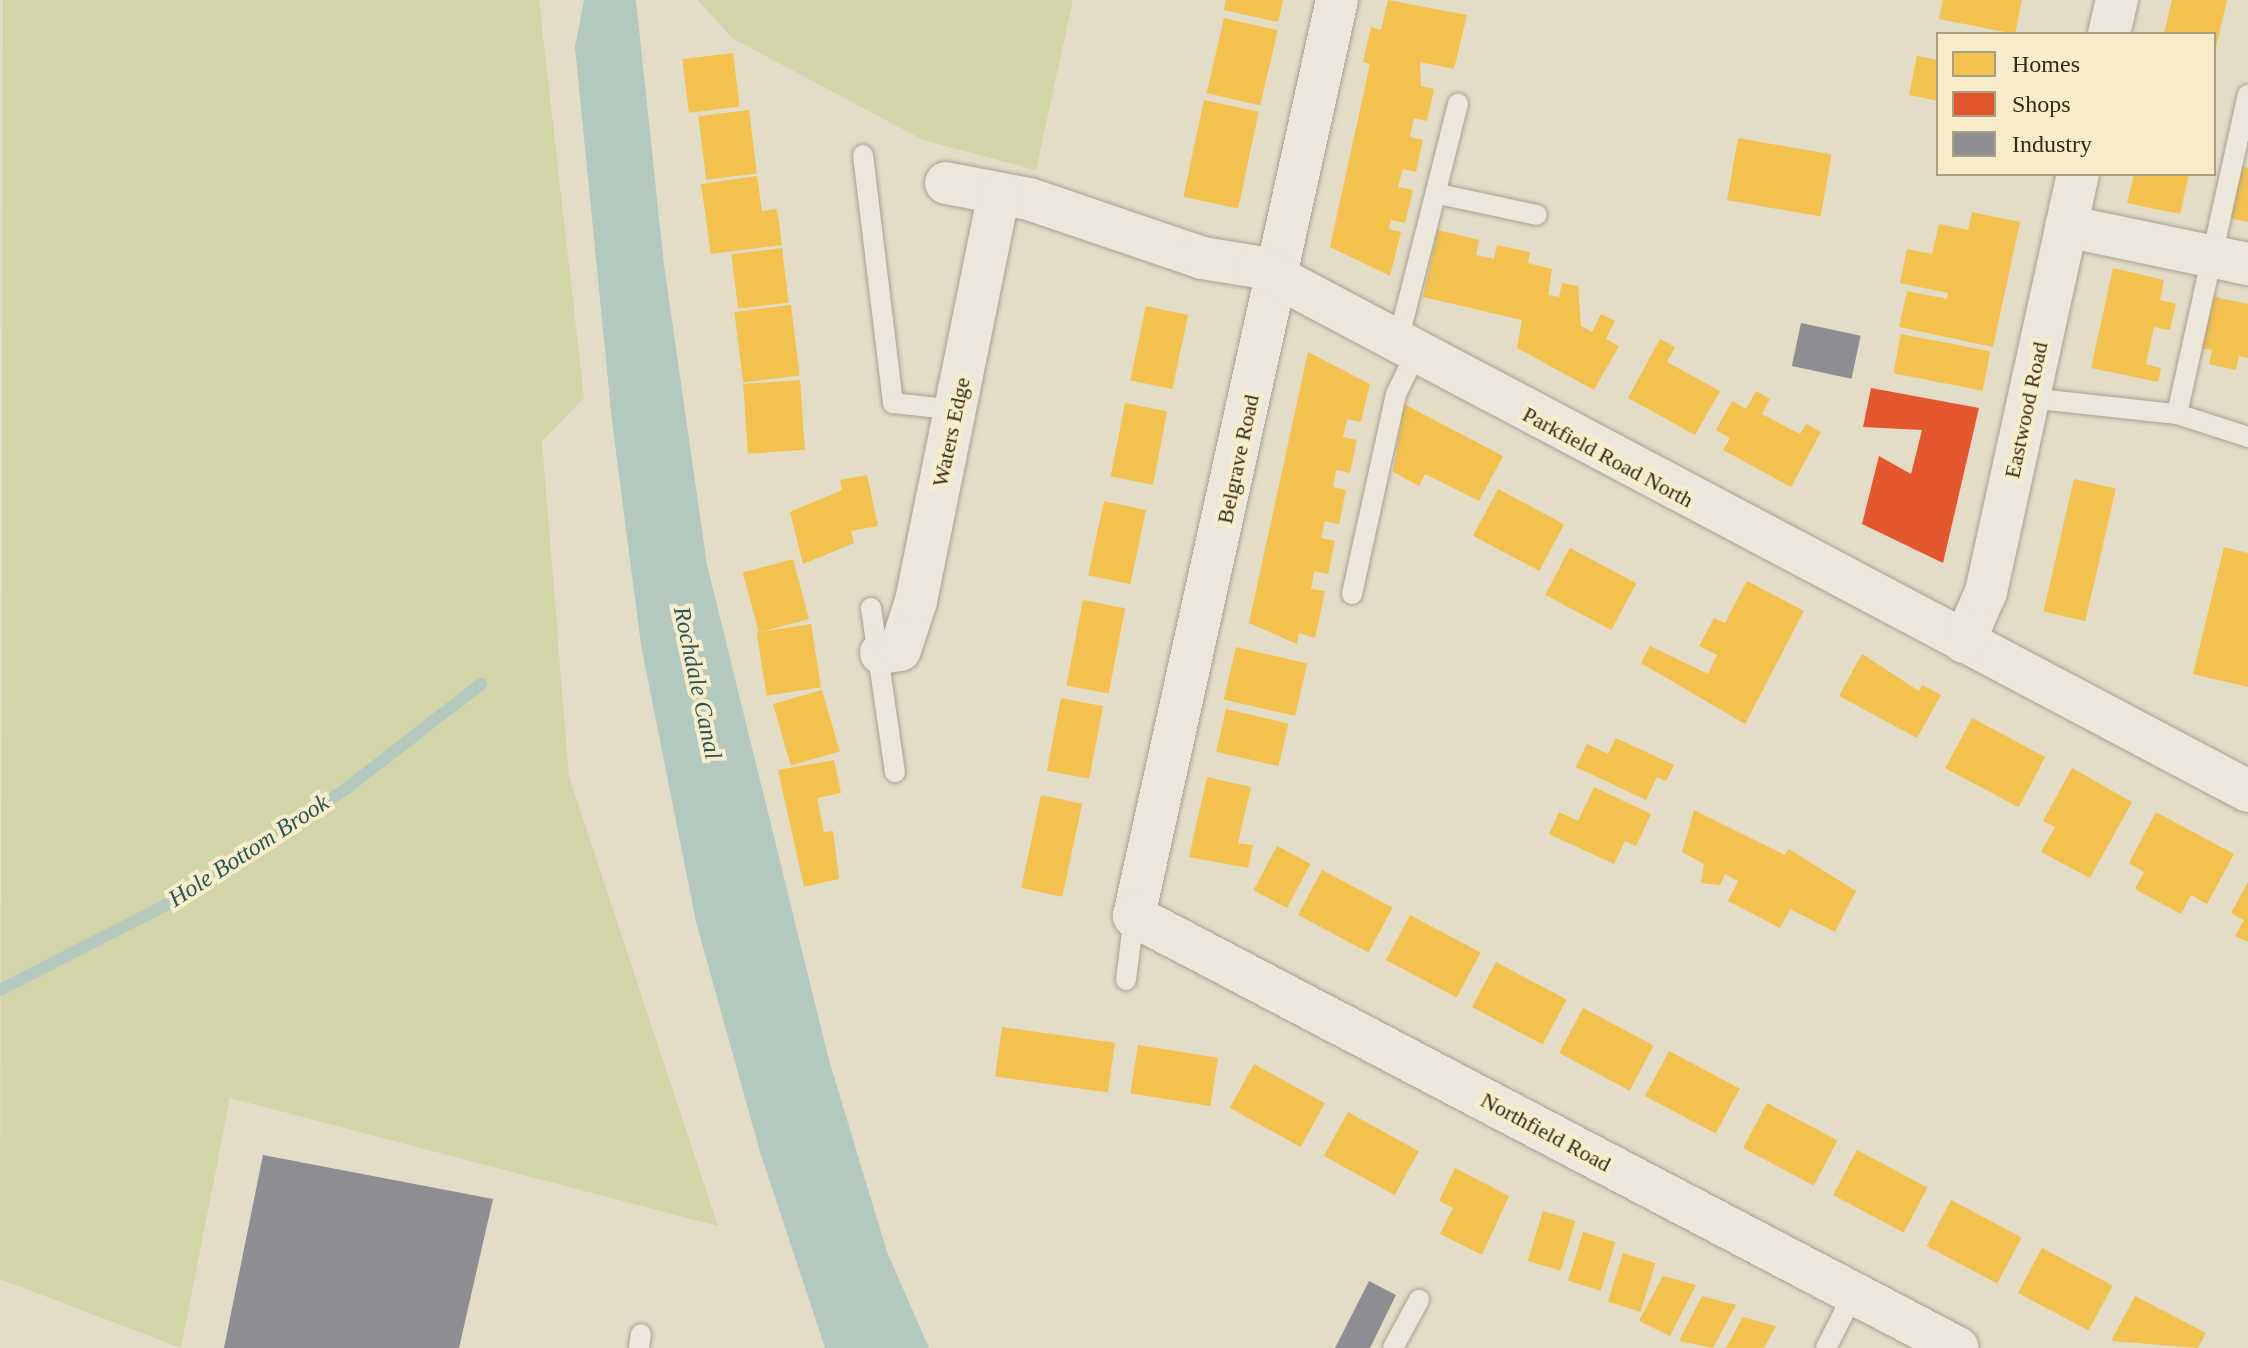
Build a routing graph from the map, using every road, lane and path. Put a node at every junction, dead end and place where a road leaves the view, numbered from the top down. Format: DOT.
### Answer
graph roads {
  1 [pos="1337,0"];
  2 [pos="2117,0"];
  3 [pos="2109,32"];
  4 [pos="2248,95"];
  5 [pos="1458,104"];
  6 [pos="2245,123"];
  7 [pos="863,155"];
  8 [pos="2078,176"];
  9 [pos="946,183"];
  10 [pos="999,194"];
  11 [pos="1439,194"];
  12 [pos="1537,215"];
  13 [pos="2066,226"];
  14 [pos="2231,261"];
  15 [pos="1277,281"];
  16 [pos="1406,350"];
  17 [pos="2029,398"];
  18 [pos="956,410"];
  19 [pos="2177,414"];
  20 [pos="2248,437"];
  21 [pos="1352,594"];
  22 [pos="871,608"];
  23 [pos="1964,642"];
  24 [pos="881,653"];
  25 [pos="895,772"];
  26 [pos="2248,791"];
  27 [pos="1134,916"];
  28 [pos="1126,980"];
  29 [pos="1854,1293"];
  30 [pos="1419,1300"];
  31 [pos="1393,1348"];
  32 [pos="1826,1348"];
  33 [pos="1958,1348"];
  1 -- 15 [label="street, Belgrave Road"];
  2 -- 3 [label="street"];
  4 -- 6 [label="lane"];
  5 -- 11 [label="lane"];
  6 -- 14 [label="lane"];
  7 -- 18 [label="lane"];
  8 -- 13 [label="street, Eastwood Road"];
  9 -- 10 [label="street, Parkfield Road North"];
  10 -- 15 [label="street, Parkfield Road North"];
  10 -- 18 [label="street, Waters Edge"];
  11 -- 12 [label="lane"];
  11 -- 16 [label="lane"];
  13 -- 14 [label="street"];
  13 -- 17 [label="street, Eastwood Road"];
  14 -- 19 [label="lane"];
  15 -- 16 [label="street, Parkfield Road North"];
  15 -- 27 [label="street, Belgrave Road"];
  16 -- 21 [label="lane"];
  16 -- 23 [label="street, Parkfield Road North"];
  17 -- 19 [label="lane"];
  17 -- 23 [label="street, Eastwood Road"];
  18 -- 24 [label="street, Waters Edge"];
  19 -- 20 [label="lane"];
  22 -- 24 [label="lane"];
  23 -- 26 [label="street, Parkfield Road North"];
  24 -- 25 [label="lane"];
  27 -- 28 [label="lane"];
  27 -- 29 [label="street, Northfield Road"];
  29 -- 32 [label="lane"];
  29 -- 33 [label="street, Northfield Road"];
  30 -- 31 [label="lane"];
}
